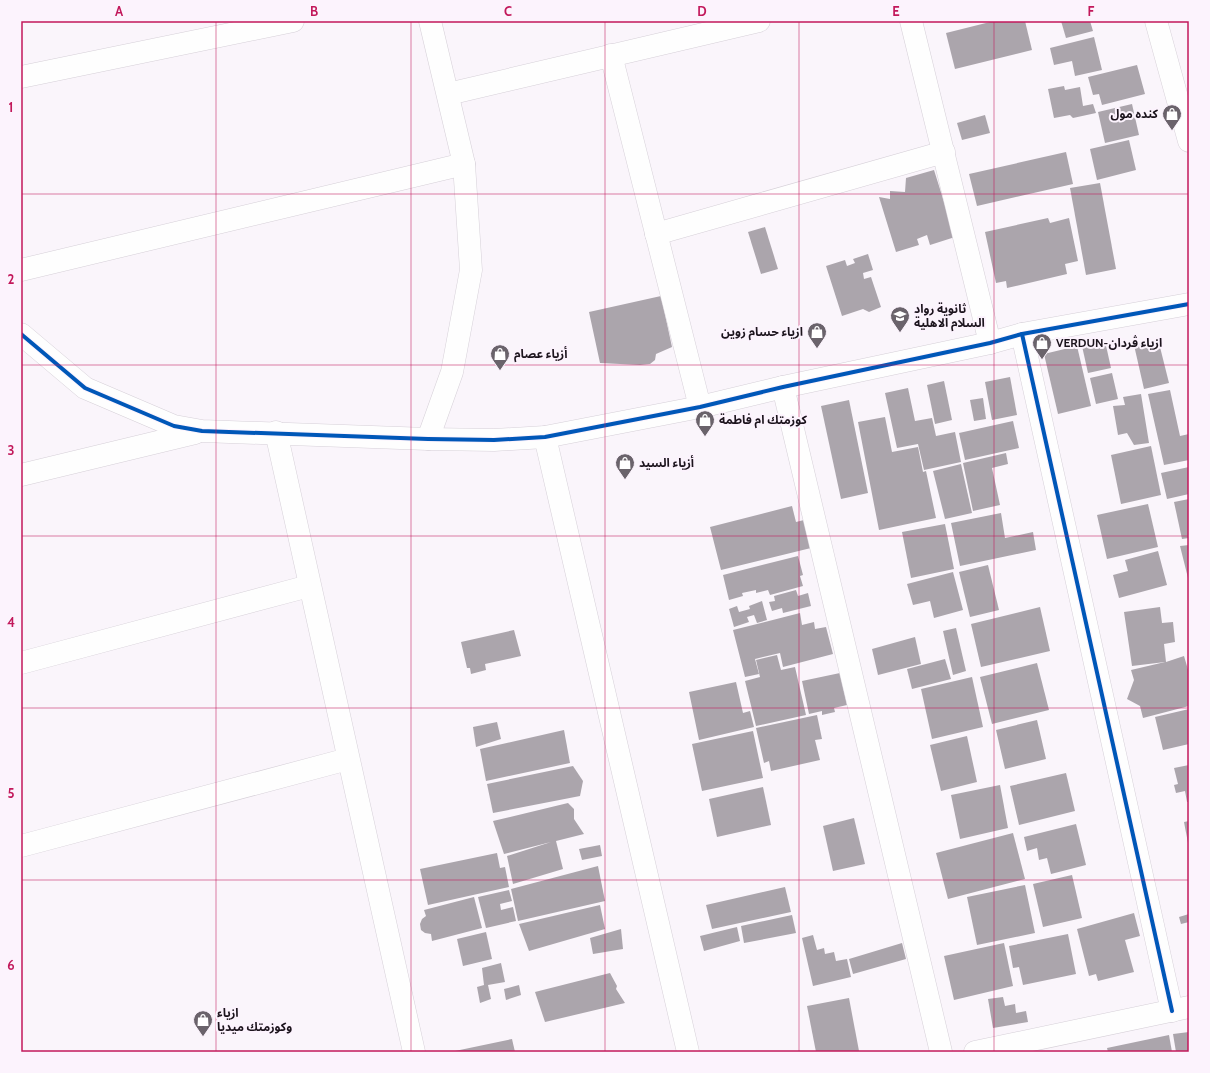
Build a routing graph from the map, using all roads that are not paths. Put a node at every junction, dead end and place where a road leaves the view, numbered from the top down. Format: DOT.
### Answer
graph roads {
  1 [pos="293,21"];
  2 [pos="430,21"];
  3 [pos="759,21"];
  4 [pos="910,21"];
  5 [pos="1156,21"];
  6 [pos="611,55"];
  7 [pos="21,77"];
  8 [pos="448,94"];
  9 [pos="1189,141"];
  10 [pos="944,152"];
  11 [pos="464,164"];
  12 [pos="656,234"];
  13 [pos="21,270"];
  14 [pos="1189,304"];
  15 [pos="21,334"];
  16 [pos="1022,334"];
  17 [pos="990,343"];
  18 [pos="783,386"];
  19 [pos="700,407"];
  20 [pos="202,431"];
  21 [pos="276,432"];
  22 [pos="545,437"];
  23 [pos="428,439"];
  24 [pos="21,475"];
  25 [pos="309,586"];
  26 [pos="21,663"];
  27 [pos="348,760"];
  28 [pos="21,846"];
  29 [pos="1180,1009"];
  30 [pos="414,1052"];
  31 [pos="688,1052"];
  32 [pos="941,1052"];
  33 [pos="975,1052"];
  1 -- 7 [label="street"];
  2 -- 8 [label="street"];
  3 -- 6 [label="street"];
  4 -- 10 [label="street"];
  5 -- 9 [label="street"];
  6 -- 8 [label="street"];
  6 -- 12 [label="street"];
  8 -- 11 [label="street"];
  10 -- 12 [label="street"];
  10 -- 17 [label="street"];
  11 -- 13 [label="street"];
  11 -- 23 [label="street"];
  12 -- 19 [label="street"];
  14 -- 16 [label="street"];
  15 -- 20 [label="street"];
  16 -- 17 [label="street"];
  16 -- 29 [label="street"];
  17 -- 18 [label="street"];
  18 -- 19 [label="street"];
  18 -- 32 [label="street"];
  19 -- 22 [label="street"];
  20 -- 21 [label="street"];
  20 -- 24 [label="street"];
  21 -- 23 [label="street"];
  21 -- 25 [label="street"];
  22 -- 23 [label="street"];
  22 -- 31 [label="street"];
  25 -- 26 [label="street"];
  25 -- 27 [label="street"];
  27 -- 28 [label="street"];
  27 -- 30 [label="street"];
  29 -- 33 [label="street"];
}
